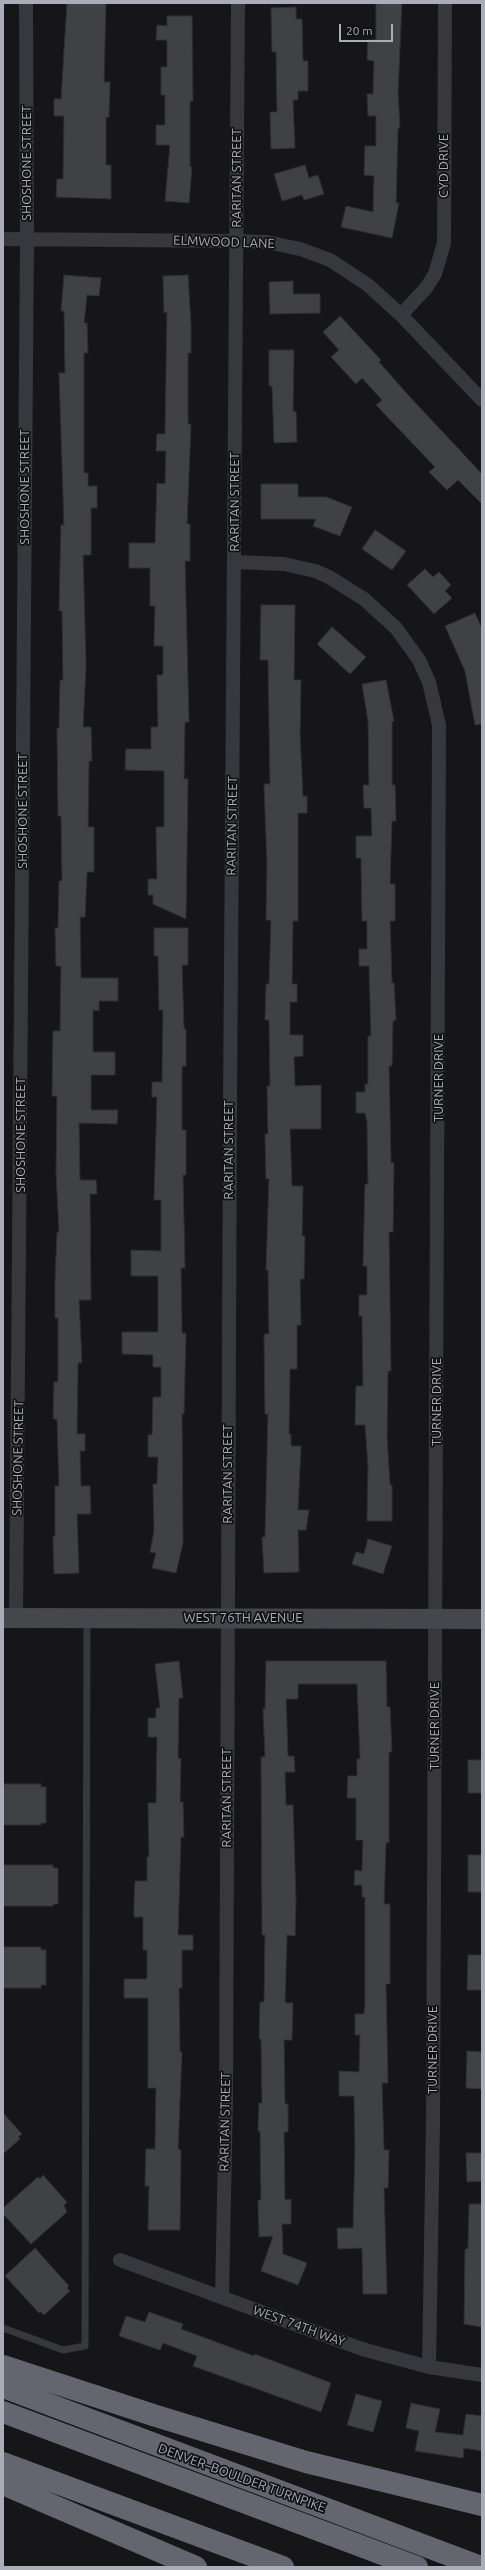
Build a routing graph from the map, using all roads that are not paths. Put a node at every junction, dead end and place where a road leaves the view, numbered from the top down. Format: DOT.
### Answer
graph roads {
  1 [pos="26,3"];
  2 [pos="238,3"];
  3 [pos="444,3"];
  4 [pos="3,239"];
  5 [pos="27,240"];
  6 [pos="236,241"];
  7 [pos="401,315"];
  8 [pos="482,400"];
  9 [pos="235,562"];
  10 [pos="10,1618"];
  11 [pos="87,1618"];
  12 [pos="227,1618"];
  13 [pos="436,1619"];
  14 [pos="482,1619"];
  15 [pos="120,2260"];
  16 [pos="222,2297"];
  17 [pos="3,2328"];
  18 [pos="3,2366"];
  19 [pos="429,2368"];
  20 [pos="482,2375"];
  21 [pos="3,2387"];
  22 [pos="3,2412"];
  23 [pos="3,2464"];
  24 [pos="3,2484"];
  25 [pos="482,2506"];
  26 [pos="196,2567"];
  27 [pos="283,2567"];
  28 [pos="417,2567"];
  29 [pos="481,2567"];
  1 -- 5 [label="street, SHOSHONE STREET"];
  2 -- 6 [label="street, RARITAN STREET"];
  3 -- 7 [label="street, CYD DRIVE"];
  4 -- 5 [label="street, ELMWOOD LANE"];
  5 -- 6 [label="street, ELMWOOD LANE"];
  5 -- 10 [label="street, SHOSHONE STREET"];
  6 -- 7 [label="street, ELMWOOD LANE"];
  6 -- 9 [label="street, RARITAN STREET"];
  7 -- 8 [label="street, ELMWOOD LANE"];
  9 -- 12 [label="street, RARITAN STREET"];
  9 -- 13 [label="street, TURNER DRIVE"];
  10 -- 11 [label="street, WEST 76TH AVENUE"];
  11 -- 12 [label="street, WEST 76TH AVENUE"];
  11 -- 17 [label="lane"];
  12 -- 13 [label="street, WEST 76TH AVENUE"];
  12 -- 16 [label="street, RARITAN STREET"];
  13 -- 14 [label="street, WEST 76TH AVENUE"];
  13 -- 19 [label="street, TURNER DRIVE"];
  15 -- 16 [label="street, WEST 74TH WAY"];
  16 -- 19 [label="street, WEST 74TH WAY"];
  18 -- 25 [label="highway"];
  19 -- 20 [label="street, WEST 74TH WAY"];
  21 -- 29 [label="highway, DENVER–BOULDER TURNPIKE"];
  22 -- 28 [label="highway"];
  23 -- 27 [label="highway"];
  24 -- 26 [label="highway"];
}
